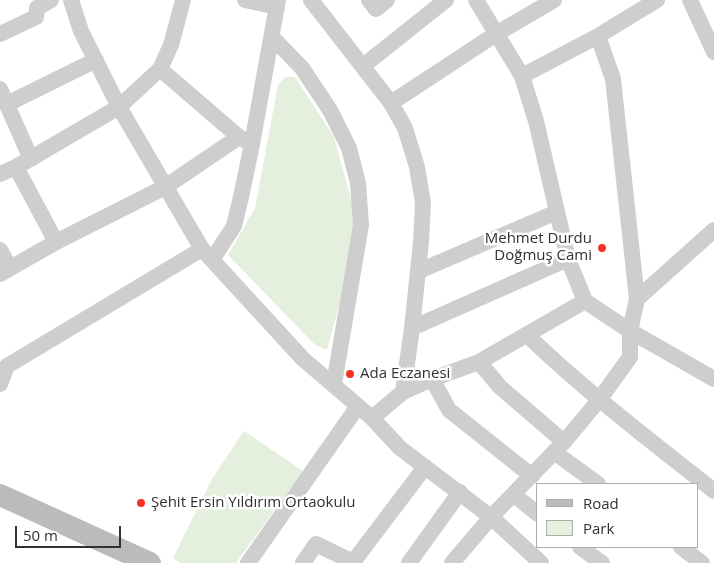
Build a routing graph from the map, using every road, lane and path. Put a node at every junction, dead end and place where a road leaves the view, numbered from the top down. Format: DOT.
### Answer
graph roads {
  1 [pos="51,0"];
  2 [pos="71,0"];
  3 [pos="183,0"];
  4 [pos="245,0"];
  5 [pos="311,0"];
  6 [pos="369,0"];
  7 [pos="387,0"];
  8 [pos="446,0"];
  9 [pos="476,0"];
  10 [pos="554,0"];
  11 [pos="657,0"];
  12 [pos="690,0"];
  13 [pos="278,3"];
  14 [pos="0,34"];
  15 [pos="496,34"];
  16 [pos="598,36"];
  17 [pos="272,37"];
  18 [pos="714,52"];
  19 [pos="96,60"];
  20 [pos="363,66"];
  21 [pos="160,69"];
  22 [pos="522,76"];
  23 [pos="0,89"];
  24 [pos="391,103"];
  25 [pos="7,104"];
  26 [pos="119,107"];
  27 [pos="246,140"];
  28 [pos="31,159"];
  29 [pos="16,167"];
  30 [pos="0,174"];
  31 [pos="165,187"];
  32 [pos="557,212"];
  33 [pos="714,230"];
  34 [pos="56,242"];
  35 [pos="0,250"];
  36 [pos="207,255"];
  37 [pos="568,259"];
  38 [pos="5,271"];
  39 [pos="419,271"];
  40 [pos="636,299"];
  41 [pos="585,301"];
  42 [pos="412,328"];
  43 [pos="630,331"];
  44 [pos="527,335"];
  45 [pos="479,362"];
  46 [pos="3,364"];
  47 [pos="432,379"];
  48 [pos="714,379"];
  49 [pos="0,384"];
  50 [pos="334,384"];
  51 [pos="403,392"];
  52 [pos="599,400"];
  53 [pos="358,406"];
  54 [pos="372,418"];
  55 [pos="559,447"];
  56 [pos="424,466"];
  57 [pos="532,476"];
  58 [pos="597,483"];
  59 [pos="714,491"];
  60 [pos="460,492"];
  61 [pos="0,495"];
  62 [pos="514,495"];
  63 [pos="536,512"];
  64 [pos="491,517"];
  65 [pos="581,548"];
  66 [pos="682,548"];
  67 [pos="536,562"];
  68 [pos="150,563"];
  69 [pos="248,563"];
  70 [pos="304,563"];
  71 [pos="409,563"];
  72 [pos="452,563"];
  73 [pos="602,563"];
  74 [pos="702,563"];
  1 -- 14 [label="street"];
  2 -- 19 [label="street"];
  3 -- 21 [label="street"];
  4 -- 13 [label="street"];
  5 -- 20 [label="street"];
  6 -- 7 [label="street"];
  8 -- 20 [label="street"];
  9 -- 15 [label="street"];
  10 -- 15 [label="street"];
  11 -- 16 [label="street"];
  12 -- 18 [label="street"];
  13 -- 17 [label="street"];
  15 -- 22 [label="street"];
  15 -- 24 [label="street"];
  16 -- 22 [label="street"];
  16 -- 40 [label="street"];
  17 -- 27 [label="street"];
  17 -- 50 [label="street"];
  19 -- 25 [label="street"];
  19 -- 26 [label="street"];
  20 -- 24 [label="street"];
  21 -- 26 [label="street"];
  21 -- 27 [label="street"];
  22 -- 32 [label="street"];
  23 -- 25 [label="street"];
  24 -- 39 [label="street"];
  25 -- 28 [label="street"];
  26 -- 28 [label="street"];
  26 -- 31 [label="street"];
  27 -- 31 [label="street"];
  27 -- 36 [label="street"];
  28 -- 29 [label="street"];
  29 -- 30 [label="street"];
  29 -- 34 [label="street"];
  31 -- 34 [label="street"];
  31 -- 36 [label="street"];
  32 -- 37 [label="street"];
  32 -- 39 [label="street"];
  33 -- 40 [label="street"];
  34 -- 38 [label="street"];
  35 -- 38 [label="street"];
  36 -- 46 [label="street"];
  36 -- 50 [label="street"];
  37 -- 41 [label="street"];
  37 -- 42 [label="street"];
  39 -- 42 [label="street"];
  40 -- 43 [label="street"];
  41 -- 43 [label="street"];
  41 -- 44 [label="street"];
  42 -- 51 [label="street"];
  43 -- 48 [label="street"];
  43 -- 52 [label="street"];
  44 -- 45 [label="street"];
  44 -- 52 [label="street"];
  45 -- 47 [label="street"];
  45 -- 55 [label="street"];
  46 -- 49 [label="street"];
  47 -- 51 [label="street"];
  47 -- 57 [label="street"];
  50 -- 53 [label="street"];
  51 -- 54 [label="street"];
  52 -- 55 [label="street"];
  52 -- 59 [label="street"];
  53 -- 54 [label="street"];
  53 -- 69 [label="street"];
  54 -- 56 [label="street"];
  55 -- 57 [label="street"];
  55 -- 58 [label="street"];
  56 -- 60 [label="street"];
  56 -- 70 [label="street"];
  57 -- 62 [label="street"];
  60 -- 64 [label="street"];
  60 -- 71 [label="street"];
  61 -- 68 [label="main road"];
  62 -- 63 [label="street"];
  62 -- 64 [label="street"];
  64 -- 67 [label="street"];
  64 -- 72 [label="street"];
  65 -- 73 [label="street"];
  66 -- 74 [label="street"];
}
